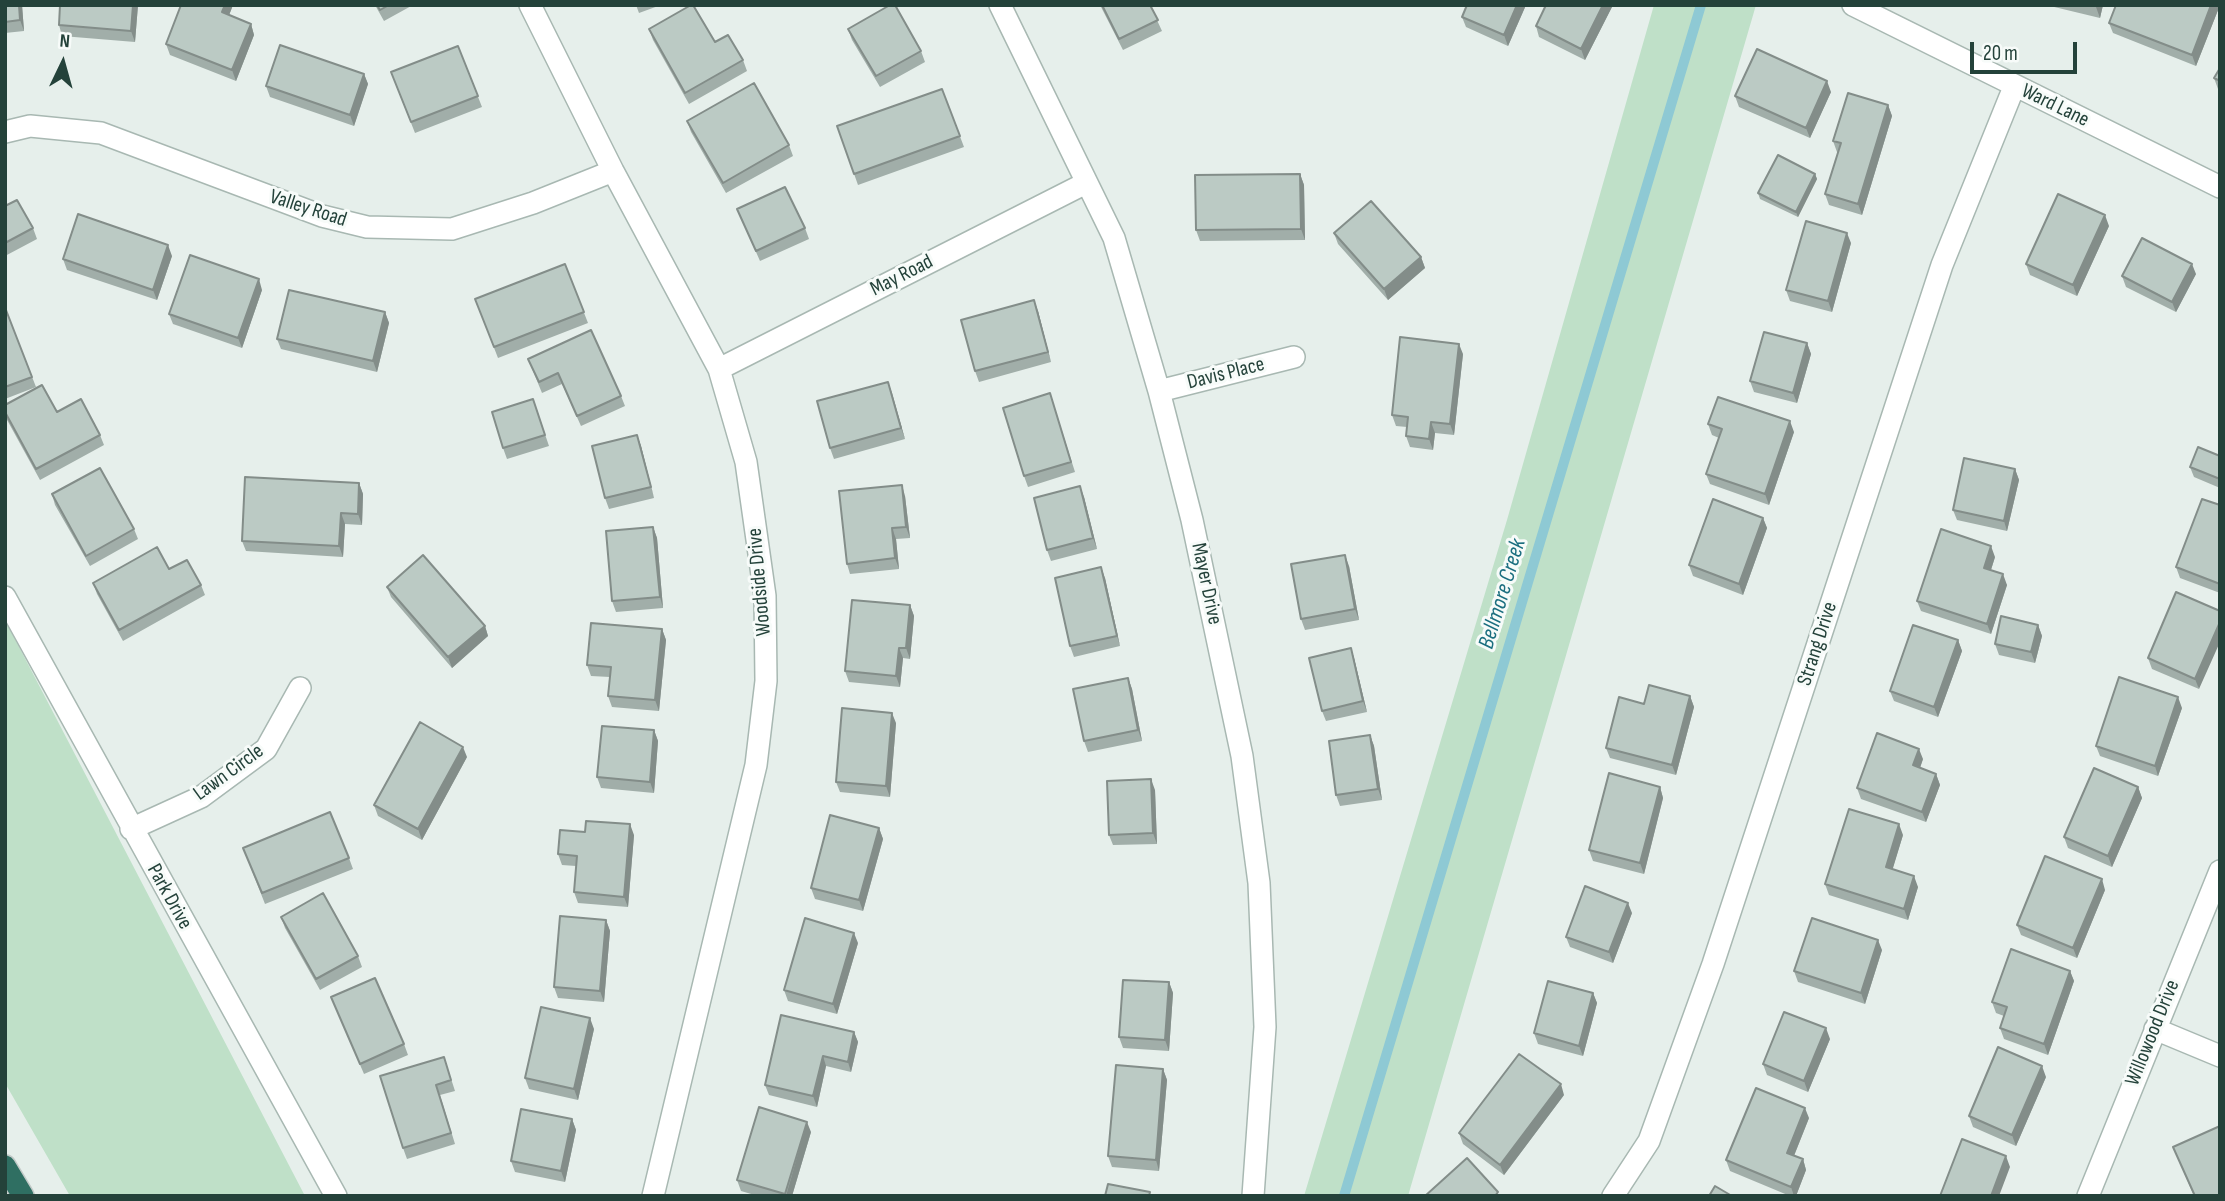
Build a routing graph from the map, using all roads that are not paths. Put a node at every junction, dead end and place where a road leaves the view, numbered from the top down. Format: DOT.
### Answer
graph roads {
  1 [pos="530,5"];
  2 [pos="1000,5"];
  3 [pos="1853,5"];
  4 [pos="2014,87"];
  5 [pos="5,131"];
  6 [pos="613,172"];
  7 [pos="1086,183"];
  8 [pos="2220,187"];
  9 [pos="1294,357"];
  10 [pos="719,369"];
  11 [pos="1159,391"];
  12 [pos="5,597"];
  13 [pos="300,688"];
  14 [pos="131,829"];
  15 [pos="2220,871"];
  16 [pos="2154,1029"];
  17 [pos="2220,1056"];
  18 [pos="5,1166"];
  19 [pos="23,1196"];
  20 [pos="336,1196"];
  21 [pos="653,1196"];
  22 [pos="1253,1196"];
  23 [pos="1613,1196"];
  24 [pos="2088,1196"];
  1 -- 6 [label="street, Woodside Drive"];
  2 -- 7 [label="street, Mayer Drive"];
  3 -- 4 [label="street, Ward Lane"];
  4 -- 8 [label="street, Ward Lane"];
  4 -- 23 [label="street, Strang Drive"];
  5 -- 6 [label="street, Valley Road"];
  6 -- 10 [label="street, Woodside Drive"];
  7 -- 10 [label="street, May Road"];
  7 -- 11 [label="street, Mayer Drive"];
  9 -- 11 [label="street, Davis Place"];
  10 -- 21 [label="street, Woodside Drive"];
  11 -- 22 [label="street, Mayer Drive"];
  12 -- 14 [label="street, Park Drive"];
  13 -- 14 [label="street, Lawn Circle"];
  14 -- 20 [label="street, Park Drive"];
  15 -- 16 [label="street, Willowood Drive"];
  16 -- 17 [label="street"];
  16 -- 24 [label="street, Willowood Drive"];
  18 -- 19 [label="highway"];
}
